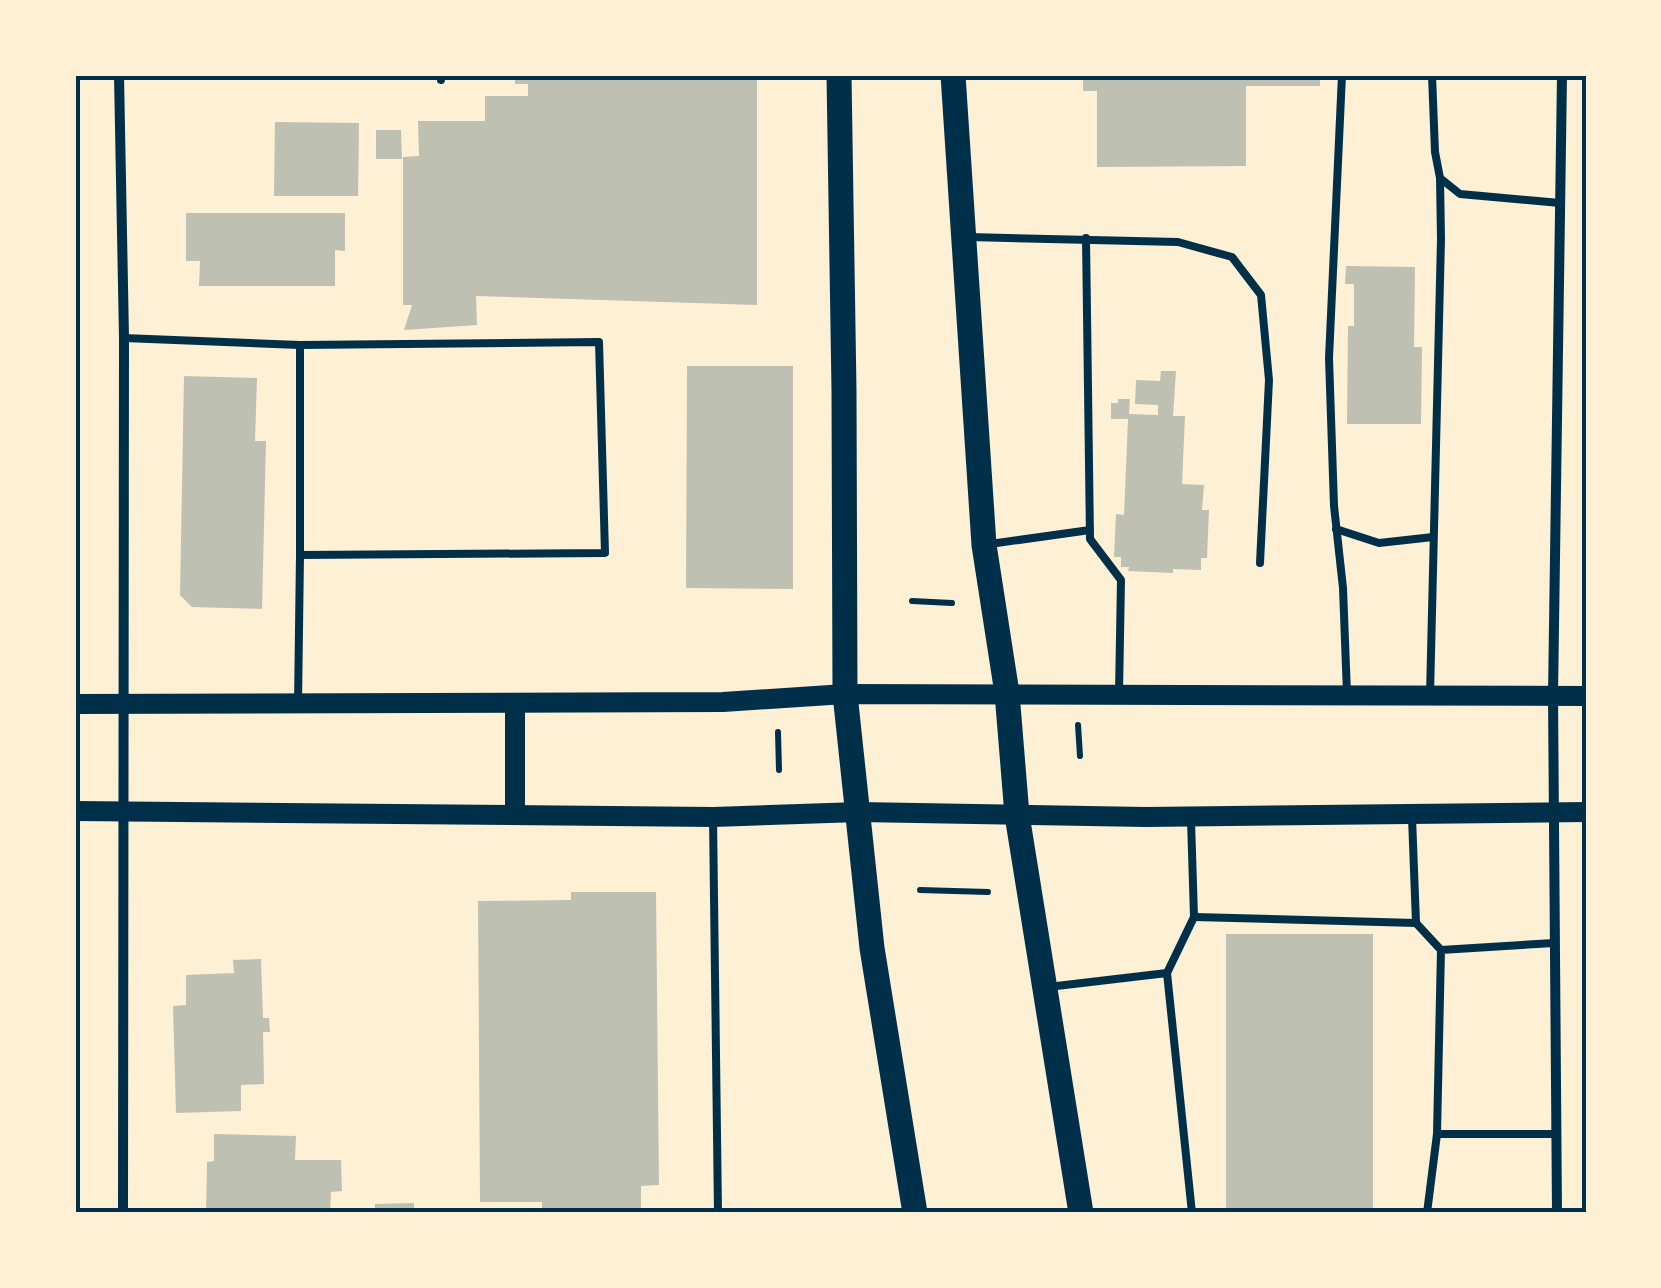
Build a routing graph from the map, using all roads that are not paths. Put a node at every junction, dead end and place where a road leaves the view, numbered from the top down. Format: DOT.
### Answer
graph roads {
  1 [pos="119,75"];
  2 [pos="839,75"];
  3 [pos="953,75"];
  4 [pos="1342,75"];
  5 [pos="1432,75"];
  6 [pos="1562,75"];
  7 [pos="1440,178"];
  8 [pos="1560,203"];
  9 [pos="964,237"];
  10 [pos="1086,238"];
  11 [pos="124,338"];
  12 [pos="300,345"];
  13 [pos="1336,529"];
  14 [pos="1090,530"];
  15 [pos="1433,537"];
  16 [pos="984,546"];
  17 [pos="300,554"];
  18 [pos="1260,564"];
  19 [pos="1120,693"];
  20 [pos="846,694"];
  21 [pos="1007,694"];
  22 [pos="1346,694"];
  23 [pos="1430,695"];
  24 [pos="1554,695"];
  25 [pos="1586,696"];
  26 [pos="516,703"];
  27 [pos="75,704"];
  28 [pos="124,704"];
  29 [pos="298,704"];
  30 [pos="75,810"];
  31 [pos="124,811"];
  32 [pos="859,812"];
  33 [pos="1553,812"];
  34 [pos="1586,812"];
  35 [pos="1412,814"];
  36 [pos="1017,815"];
  37 [pos="514,816"];
  38 [pos="1191,817"];
  39 [pos="713,818"];
  40 [pos="1194,917"];
  41 [pos="1416,923"];
  42 [pos="1554,943"];
  43 [pos="1441,950"];
  44 [pos="1168,973"];
  45 [pos="1045,988"];
  46 [pos="1437,1134"];
  47 [pos="1556,1134"];
  48 [pos="124,1213"];
  49 [pos="718,1213"];
  50 [pos="915,1213"];
  51 [pos="1081,1213"];
  52 [pos="1192,1213"];
  53 [pos="1428,1213"];
  54 [pos="1556,1213"];
  1 -- 11 [label="street"];
  2 -- 20 [label="main road"];
  3 -- 9 [label="main road"];
  4 -- 13 [label="lane"];
  5 -- 7 [label="lane"];
  6 -- 8 [label="street"];
  7 -- 8 [label="lane"];
  7 -- 15 [label="lane"];
  8 -- 24 [label="street"];
  9 -- 10 [label="lane"];
  9 -- 16 [label="main road"];
  10 -- 14 [label="lane"];
  10 -- 18 [label="lane"];
  11 -- 12 [label="lane"];
  11 -- 28 [label="street"];
  12 -- 17 [label="lane"];
  12 -- 17 [label="lane"];
  13 -- 15 [label="lane"];
  13 -- 22 [label="lane"];
  14 -- 16 [label="lane"];
  14 -- 19 [label="lane"];
  15 -- 23 [label="lane"];
  16 -- 21 [label="main road"];
  17 -- 29 [label="lane"];
  19 -- 21 [label="main road"];
  19 -- 22 [label="main road"];
  20 -- 21 [label="main road"];
  20 -- 26 [label="main road"];
  20 -- 32 [label="main road"];
  21 -- 36 [label="main road"];
  22 -- 23 [label="main road"];
  23 -- 24 [label="main road"];
  24 -- 25 [label="main road"];
  24 -- 33 [label="street"];
  26 -- 29 [label="main road"];
  26 -- 37 [label="main road"];
  27 -- 28 [label="main road"];
  28 -- 29 [label="main road"];
  28 -- 31 [label="street"];
  30 -- 31 [label="main road"];
  31 -- 37 [label="main road"];
  31 -- 48 [label="street"];
  32 -- 36 [label="main road"];
  32 -- 39 [label="main road"];
  32 -- 50 [label="main road"];
  33 -- 34 [label="main road"];
  33 -- 35 [label="main road"];
  33 -- 42 [label="street"];
  35 -- 38 [label="main road"];
  35 -- 41 [label="lane"];
  36 -- 38 [label="main road"];
  36 -- 45 [label="main road"];
  37 -- 39 [label="main road"];
  38 -- 40 [label="lane"];
  39 -- 49 [label="lane"];
  40 -- 41 [label="lane"];
  40 -- 44 [label="lane"];
  41 -- 43 [label="lane"];
  42 -- 43 [label="lane"];
  42 -- 47 [label="street"];
  43 -- 46 [label="lane"];
  44 -- 45 [label="lane"];
  44 -- 52 [label="lane"];
  45 -- 51 [label="main road"];
  46 -- 47 [label="lane"];
  46 -- 53 [label="lane"];
  47 -- 54 [label="street"];
}
